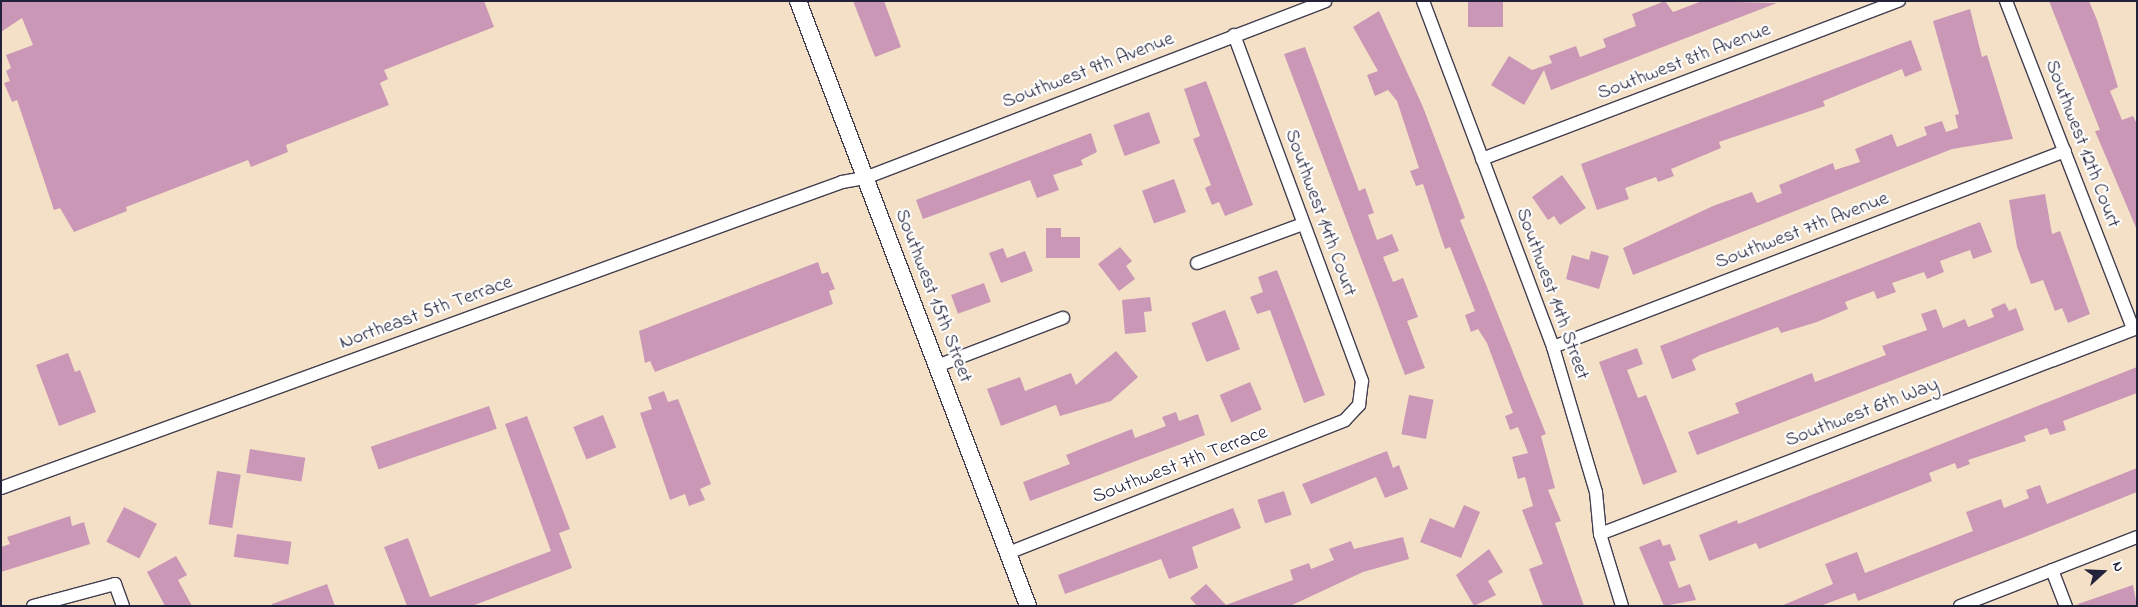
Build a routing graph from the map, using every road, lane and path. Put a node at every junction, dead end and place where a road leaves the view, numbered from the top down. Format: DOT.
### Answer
graph roads {
  1 [pos="798,1"];
  2 [pos="1325,1"];
  3 [pos="1423,1"];
  4 [pos="1899,1"];
  5 [pos="2006,1"];
  6 [pos="1234,35"];
  7 [pos="2065,151"];
  8 [pos="1482,158"];
  9 [pos="865,178"];
  10 [pos="1304,224"];
  11 [pos="1197,264"];
  12 [pos="1064,318"];
  13 [pos="2135,328"];
  14 [pos="1553,347"];
  15 [pos="937,366"];
  16 [pos="1359,405"];
  17 [pos="1,488"];
  18 [pos="1600,534"];
  19 [pos="2137,537"];
  20 [pos="1008,553"];
  21 [pos="2052,570"];
  22 [pos="33,606"];
  23 [pos="123,606"];
  24 [pos="1028,606"];
  25 [pos="1622,606"];
  26 [pos="1960,606"];
  27 [pos="2066,606"];
  1 -- 9 [label="street, Southwest 15th Street"];
  2 -- 6 [label="street, Southwest 9th Avenue"];
  3 -- 8 [label="street, Southwest 14th Street"];
  4 -- 8 [label="street, Southwest 8th Avenue"];
  5 -- 7 [label="street, Southwest 12th Court"];
  6 -- 9 [label="street, Southwest 9th Avenue"];
  6 -- 10 [label="street, Southwest 14th Court"];
  7 -- 13 [label="street, Southwest 12th Court"];
  7 -- 14 [label="street, Southwest 7th Avenue"];
  8 -- 14 [label="street, Southwest 14th Street"];
  9 -- 15 [label="street, Southwest 15th Street"];
  9 -- 17 [label="street, Northeast 5th Terrace"];
  10 -- 11 [label="street"];
  10 -- 16 [label="street, Southwest 14th Court"];
  12 -- 15 [label="street"];
  13 -- 18 [label="street, Southwest 6th Way"];
  14 -- 18 [label="street, Southwest 14th Street"];
  15 -- 20 [label="street, Southwest 15th Street"];
  16 -- 20 [label="street, Southwest 7th Terrace"];
  18 -- 25 [label="street, Southwest 14th Street"];
  19 -- 21 [label="street"];
  20 -- 24 [label="street, Southwest 15th Street"];
  21 -- 26 [label="street"];
  21 -- 27 [label="street"];
  22 -- 23 [label="street"];
}
